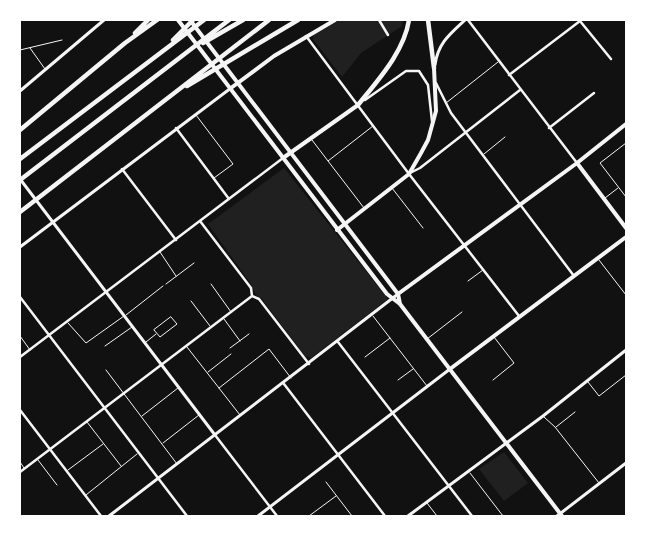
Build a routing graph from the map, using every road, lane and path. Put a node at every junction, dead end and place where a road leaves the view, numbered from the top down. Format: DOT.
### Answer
graph roads {
  1 [pos="104,20"];
  2 [pos="148,20"];
  3 [pos="157,20"];
  4 [pos="178,20"];
  5 [pos="192,20"];
  6 [pos="204,20"];
  7 [pos="229,20"];
  8 [pos="243,20"];
  9 [pos="269,20"];
  10 [pos="298,20"];
  11 [pos="335,20"];
  12 [pos="379,20"];
  13 [pos="409,20"];
  14 [pos="428,20"];
  15 [pos="467,20"];
  16 [pos="580,21"];
  17 [pos="388,35"];
  18 [pos="306,36"];
  19 [pos="62,40"];
  20 [pos="125,43"];
  21 [pos="30,48"];
  22 [pos="20,50"];
  23 [pos="188,51"];
  24 [pos="160,52"];
  25 [pos="611,59"];
  26 [pos="499,62"];
  27 [pos="434,68"];
  28 [pos="46,70"];
  29 [pos="509,75"];
  30 [pos="239,83"];
  31 [pos="436,83"];
  32 [pos="183,88"];
  33 [pos="231,88"];
  34 [pos="520,90"];
  35 [pos="20,91"];
  36 [pos="594,93"];
  37 [pos="446,103"];
  38 [pos="358,105"];
  39 [pos="196,114"];
  40 [pos="626,124"];
  41 [pos="374,126"];
  42 [pos="176,128"];
  43 [pos="432,128"];
  44 [pos="549,128"];
  45 [pos="20,130"];
  46 [pos="465,132"];
  47 [pos="505,137"];
  48 [pos="311,138"];
  49 [pos="626,143"];
  50 [pos="291,152"];
  51 [pos="482,155"];
  52 [pos="283,158"];
  53 [pos="20,159"];
  54 [pos="328,161"];
  55 [pos="577,163"];
  56 [pos="122,169"];
  57 [pos="409,174"];
  58 [pos="214,178"];
  59 [pos="20,179"];
  60 [pos="391,187"];
  61 [pos="619,188"];
  62 [pos="626,197"];
  63 [pos="229,199"];
  64 [pos="603,199"];
  65 [pos="519,205"];
  66 [pos="364,208"];
  67 [pos="20,212"];
  68 [pos="200,221"];
  69 [pos="53,222"];
  70 [pos="345,224"];
  71 [pos="423,228"];
  72 [pos="626,228"];
  73 [pos="337,230"];
  74 [pos="626,237"];
  75 [pos="176,240"];
  76 [pos="465,245"];
  77 [pos="20,247"];
  78 [pos="160,252"];
  79 [pos="598,258"];
  80 [pos="194,263"];
  81 [pos="483,270"];
  82 [pos="176,276"];
  83 [pos="574,276"];
  84 [pos="468,281"];
  85 [pos="166,284"];
  86 [pos="211,284"];
  87 [pos="163,286"];
  88 [pos="106,292"];
  89 [pos="398,294"];
  90 [pos="626,294"];
  91 [pos="252,296"];
  92 [pos="20,297"];
  93 [pos="391,300"];
  94 [pos="191,301"];
  95 [pos="400,304"];
  96 [pos="231,312"];
  97 [pos="462,312"];
  98 [pos="372,314"];
  99 [pos="125,316"];
  100 [pos="223,318"];
  101 [pos="520,318"];
  102 [pos="67,321"];
  103 [pos="133,326"];
  104 [pos="211,327"];
  105 [pos="157,333"];
  106 [pos="249,334"];
  107 [pos="49,335"];
  108 [pos="20,336"];
  109 [pos="494,337"];
  110 [pos="390,338"];
  111 [pos="427,339"];
  112 [pos="240,341"];
  113 [pos="338,342"];
  114 [pos="145,343"];
  115 [pos="105,346"];
  116 [pos="186,346"];
  117 [pos="230,348"];
  118 [pos="30,350"];
  119 [pos="626,350"];
  120 [pos="231,354"];
  121 [pos="365,357"];
  122 [pos="20,358"];
  123 [pos="162,364"];
  124 [pos="309,364"];
  125 [pos="413,368"];
  126 [pos="106,370"];
  127 [pos="450,370"];
  128 [pos="207,372"];
  129 [pos="626,375"];
  130 [pos="292,378"];
  131 [pos="398,380"];
  132 [pos="493,380"];
  133 [pos="588,382"];
  134 [pos="284,384"];
  135 [pos="179,387"];
  136 [pos="427,387"];
  137 [pos="219,388"];
  138 [pos="123,393"];
  139 [pos="104,408"];
  140 [pos="20,410"];
  141 [pos="575,412"];
  142 [pos="393,413"];
  143 [pos="200,415"];
  144 [pos="141,416"];
  145 [pos="241,416"];
  146 [pos="543,416"];
  147 [pos="86,421"];
  148 [pos="555,427"];
  149 [pos="215,435"];
  150 [pos="103,443"];
  151 [pos="162,444"];
  152 [pos="506,444"];
  153 [pos="49,449"];
  154 [pos="138,453"];
  155 [pos="338,454"];
  156 [pos="37,459"];
  157 [pos="20,462"];
  158 [pos="626,463"];
  159 [pos="177,464"];
  160 [pos="121,467"];
  161 [pos="24,468"];
  162 [pos="468,470"];
  163 [pos="66,471"];
  164 [pos="20,472"];
  165 [pos="159,479"];
  166 [pos="326,482"];
  167 [pos="600,483"];
  168 [pos="57,485"];
  169 [pos="448,485"];
  170 [pos="85,496"];
  171 [pos="337,496"];
  172 [pos="426,502"];
  173 [pos="270,507"];
  174 [pos="313,513"];
  175 [pos="560,515"];
  176 [pos="101,516"];
  177 [pos="109,516"];
  178 [pos="187,516"];
  179 [pos="258,516"];
  180 [pos="277,516"];
  181 [pos="309,516"];
  182 [pos="315,516"];
  183 [pos="352,516"];
  184 [pos="385,516"];
  185 [pos="408,516"];
  186 [pos="437,516"];
  187 [pos="472,516"];
  188 [pos="503,516"];
  1 -- 28 [label="street"];
  2 -- 20 [label="highway"];
  3 -- 20 [label="highway"];
  4 -- 33 [label="main road"];
  5 -- 24 [label="highway"];
  5 -- 30 [label="main road"];
  6 -- 24 [label="highway"];
  7 -- 23 [label="highway"];
  8 -- 23 [label="highway"];
  9 -- 32 [label="highway"];
  10 -- 32 [label="highway"];
  11 -- 18 [label="main road"];
  12 -- 17 [label="street"];
  13 -- 38 [label="highway"];
  14 -- 27 [label="highway"];
  15 -- 26 [label="street"];
  15 -- 27 [label="street"];
  16 -- 25 [label="street"];
  16 -- 29 [label="street"];
  18 -- 30 [label="main road"];
  18 -- 38 [label="street"];
  19 -- 21 [label="lane"];
  20 -- 45 [label="highway"];
  21 -- 22 [label="lane"];
  21 -- 28 [label="lane"];
  23 -- 59 [label="highway"];
  24 -- 53 [label="highway"];
  26 -- 29 [label="street"];
  26 -- 37 [label="lane"];
  27 -- 31 [label="main road"];
  28 -- 35 [label="street"];
  29 -- 34 [label="street"];
  30 -- 33 [label="main road"];
  30 -- 50 [label="main road"];
  31 -- 37 [label="street"];
  31 -- 43 [label="main road"];
  32 -- 67 [label="highway"];
  33 -- 39 [label="street"];
  33 -- 52 [label="main road"];
  34 -- 44 [label="street"];
  34 -- 46 [label="street"];
  36 -- 44 [label="street"];
  37 -- 46 [label="street"];
  38 -- 41 [label="street"];
  38 -- 43 [label="street"];
  38 -- 48 [label="main road"];
  39 -- 42 [label="street"];
  39 -- 58 [label="lane"];
  40 -- 55 [label="main road"];
  41 -- 54 [label="lane"];
  41 -- 57 [label="street"];
  42 -- 56 [label="street"];
  42 -- 58 [label="street"];
  43 -- 57 [label="main road"];
  44 -- 55 [label="street"];
  46 -- 51 [label="street"];
  46 -- 57 [label="street"];
  47 -- 51 [label="lane"];
  48 -- 50 [label="main road"];
  48 -- 54 [label="lane"];
  49 -- 61 [label="lane"];
  50 -- 52 [label="main road"];
  50 -- 70 [label="main road"];
  51 -- 65 [label="street"];
  52 -- 63 [label="street"];
  52 -- 73 [label="main road"];
  54 -- 66 [label="lane"];
  55 -- 64 [label="main road"];
  55 -- 65 [label="main road"];
  56 -- 69 [label="street"];
  56 -- 75 [label="street"];
  57 -- 60 [label="main road"];
  57 -- 76 [label="street"];
  58 -- 63 [label="street"];
  59 -- 69 [label="street"];
  60 -- 66 [label="main road"];
  60 -- 71 [label="lane"];
  61 -- 62 [label="lane"];
  61 -- 64 [label="lane"];
  63 -- 68 [label="street"];
  64 -- 72 [label="main road"];
  65 -- 76 [label="main road"];
  65 -- 83 [label="street"];
  66 -- 70 [label="main road"];
  68 -- 75 [label="street"];
  68 -- 91 [label="street"];
  69 -- 77 [label="street"];
  69 -- 88 [label="street"];
  70 -- 73 [label="main road"];
  70 -- 89 [label="main road"];
  73 -- 93 [label="main road"];
  74 -- 79 [label="main road"];
  75 -- 78 [label="street"];
  76 -- 81 [label="street"];
  76 -- 89 [label="main road"];
  78 -- 82 [label="lane"];
  78 -- 88 [label="street"];
  79 -- 83 [label="main road"];
  79 -- 90 [label="lane"];
  80 -- 82 [label="lane"];
  81 -- 84 [label="lane"];
  81 -- 101 [label="street"];
  82 -- 85 [label="lane"];
  83 -- 101 [label="main road"];
  86 -- 96 [label="lane"];
  87 -- 99 [label="lane"];
  88 -- 99 [label="street"];
  88 -- 102 [label="street"];
  89 -- 93 [label="street"];
  89 -- 95 [label="main road"];
  91 -- 96 [label="street"];
  91 -- 124 [label="street"];
  92 -- 107 [label="street"];
  93 -- 95 [label="main road"];
  93 -- 98 [label="street"];
  94 -- 104 [label="lane"];
  95 -- 111 [label="main road"];
  96 -- 100 [label="street"];
  97 -- 111 [label="lane"];
  98 -- 110 [label="lane"];
  98 -- 113 [label="street"];
  99 -- 102 [label="lane"];
  99 -- 103 [label="street"];
  100 -- 104 [label="street"];
  100 -- 112 [label="lane"];
  101 -- 109 [label="main road"];
  102 -- 107 [label="street"];
  103 -- 114 [label="street"];
  103 -- 115 [label="lane"];
  104 -- 116 [label="street"];
  105 -- 105 [label="lane"];
  105 -- 114 [label="lane"];
  106 -- 112 [label="lane"];
  107 -- 118 [label="street"];
  107 -- 139 [label="street"];
  108 -- 118 [label="lane"];
  109 -- 127 [label="main road"];
  109 -- 132 [label="lane"];
  110 -- 121 [label="lane"];
  110 -- 125 [label="lane"];
  111 -- 127 [label="main road"];
  112 -- 117 [label="lane"];
  113 -- 124 [label="street"];
  113 -- 142 [label="street"];
  114 -- 123 [label="street"];
  116 -- 123 [label="street"];
  116 -- 128 [label="lane"];
  118 -- 122 [label="street"];
  119 -- 133 [label="street"];
  120 -- 128 [label="lane"];
  123 -- 135 [label="street"];
  123 -- 138 [label="street"];
  124 -- 130 [label="street"];
  125 -- 131 [label="lane"];
  125 -- 136 [label="lane"];
  126 -- 138 [label="lane"];
  127 -- 136 [label="street"];
  127 -- 152 [label="main road"];
  128 -- 137 [label="lane"];
  129 -- 133 [label="lane"];
  130 -- 134 [label="street"];
  130 -- 137 [label="lane"];
  133 -- 146 [label="street"];
  134 -- 145 [label="street"];
  134 -- 155 [label="street"];
  135 -- 143 [label="street"];
  135 -- 144 [label="lane"];
  136 -- 142 [label="street"];
  137 -- 145 [label="lane"];
  138 -- 139 [label="street"];
  138 -- 144 [label="lane"];
  139 -- 147 [label="street"];
  139 -- 154 [label="street"];
  140 -- 153 [label="street"];
  141 -- 148 [label="lane"];
  142 -- 155 [label="street"];
  142 -- 169 [label="street"];
  143 -- 149 [label="street"];
  143 -- 151 [label="lane"];
  144 -- 151 [label="lane"];
  145 -- 149 [label="street"];
  146 -- 148 [label="lane"];
  146 -- 152 [label="street"];
  147 -- 150 [label="lane"];
  147 -- 153 [label="street"];
  148 -- 167 [label="lane"];
  149 -- 159 [label="street"];
  149 -- 173 [label="street"];
  150 -- 160 [label="lane"];
  150 -- 163 [label="lane"];
  151 -- 159 [label="lane"];
  152 -- 162 [label="street"];
  152 -- 175 [label="main road"];
  153 -- 156 [label="street"];
  153 -- 163 [label="street"];
  154 -- 160 [label="lane"];
  154 -- 165 [label="street"];
  155 -- 173 [label="street"];
  155 -- 184 [label="street"];
  156 -- 161 [label="street"];
  156 -- 168 [label="lane"];
  157 -- 161 [label="lane"];
  158 -- 167 [label="street"];
  159 -- 165 [label="street"];
  160 -- 170 [label="lane"];
  161 -- 164 [label="street"];
  162 -- 169 [label="street"];
  162 -- 188 [label="lane"];
  163 -- 170 [label="street"];
  165 -- 177 [label="street"];
  165 -- 178 [label="street"];
  166 -- 171 [label="lane"];
  167 -- 175 [label="street"];
  169 -- 172 [label="street"];
  169 -- 187 [label="street"];
  170 -- 176 [label="street"];
  171 -- 174 [label="lane"];
  171 -- 183 [label="lane"];
  172 -- 185 [label="street"];
  172 -- 186 [label="lane"];
  173 -- 179 [label="street"];
  173 -- 180 [label="street"];
  174 -- 181 [label="lane"];
  174 -- 182 [label="lane"];
}
